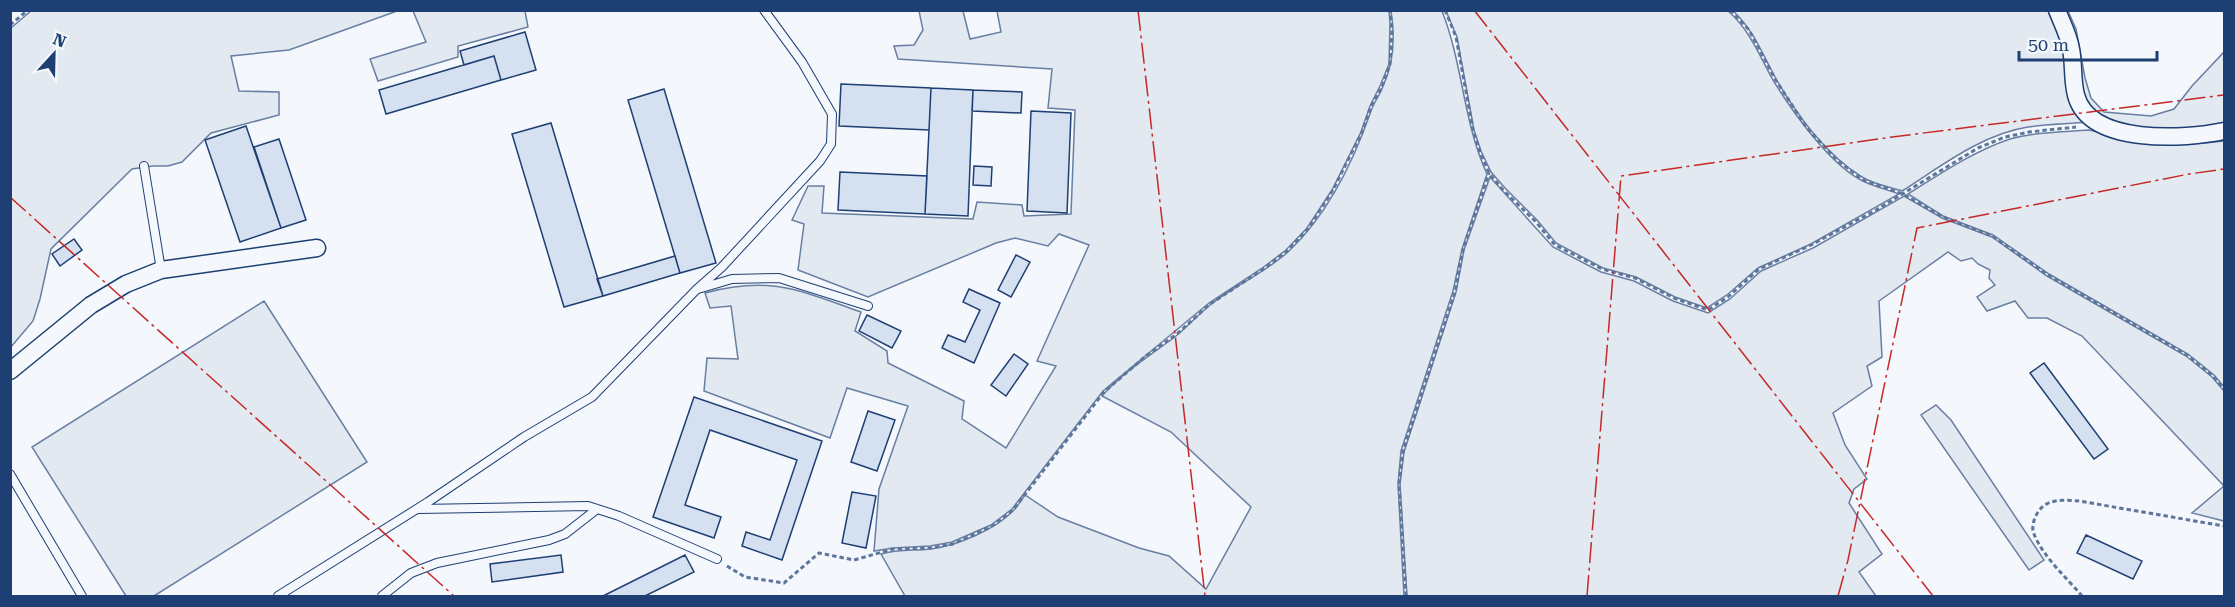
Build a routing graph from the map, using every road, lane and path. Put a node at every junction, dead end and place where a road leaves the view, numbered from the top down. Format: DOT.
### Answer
graph roads {
  1 [pos="28,10"];
  2 [pos="764,10"];
  3 [pos="1390,10"];
  4 [pos="1445,10"];
  5 [pos="1730,10"];
  6 [pos="2057,10"];
  7 [pos="10,25"];
  8 [pos="2099,124"];
  9 [pos="2224,131"];
  10 [pos="144,166"];
  11 [pos="1490,172"];
  12 [pos="1902,194"];
  13 [pos="317,248"];
  14 [pos="161,270"];
  15 [pos="697,289"];
  16 [pos="868,306"];
  17 [pos="10,370"];
  18 [pos="2224,389"];
  19 [pos="10,474"];
  20 [pos="597,508"];
  21 [pos="417,509"];
  22 [pos="2224,526"];
  23 [pos="717,559"];
  24 [pos="82,597"];
  25 [pos="278,597"];
  26 [pos="382,597"];
  27 [pos="1406,597"];
  28 [pos="2082,597"];
  1 -- 7 [label="path"];
  2 -- 15 [label="lane"];
  3 -- 23 [label="path"];
  4 -- 11 [label="path"];
  5 -- 12 [label="path"];
  6 -- 8 [label="street"];
  8 -- 9 [label="street"];
  8 -- 12 [label="path"];
  10 -- 14 [label="lane"];
  11 -- 12 [label="path"];
  11 -- 27 [label="path"];
  12 -- 18 [label="path"];
  13 -- 14 [label="street"];
  14 -- 17 [label="street"];
  15 -- 16 [label="lane"];
  15 -- 21 [label="lane"];
  19 -- 24 [label="lane"];
  20 -- 21 [label="lane"];
  20 -- 23 [label="lane"];
  20 -- 26 [label="lane"];
  21 -- 25 [label="lane"];
  22 -- 28 [label="path"];
}
